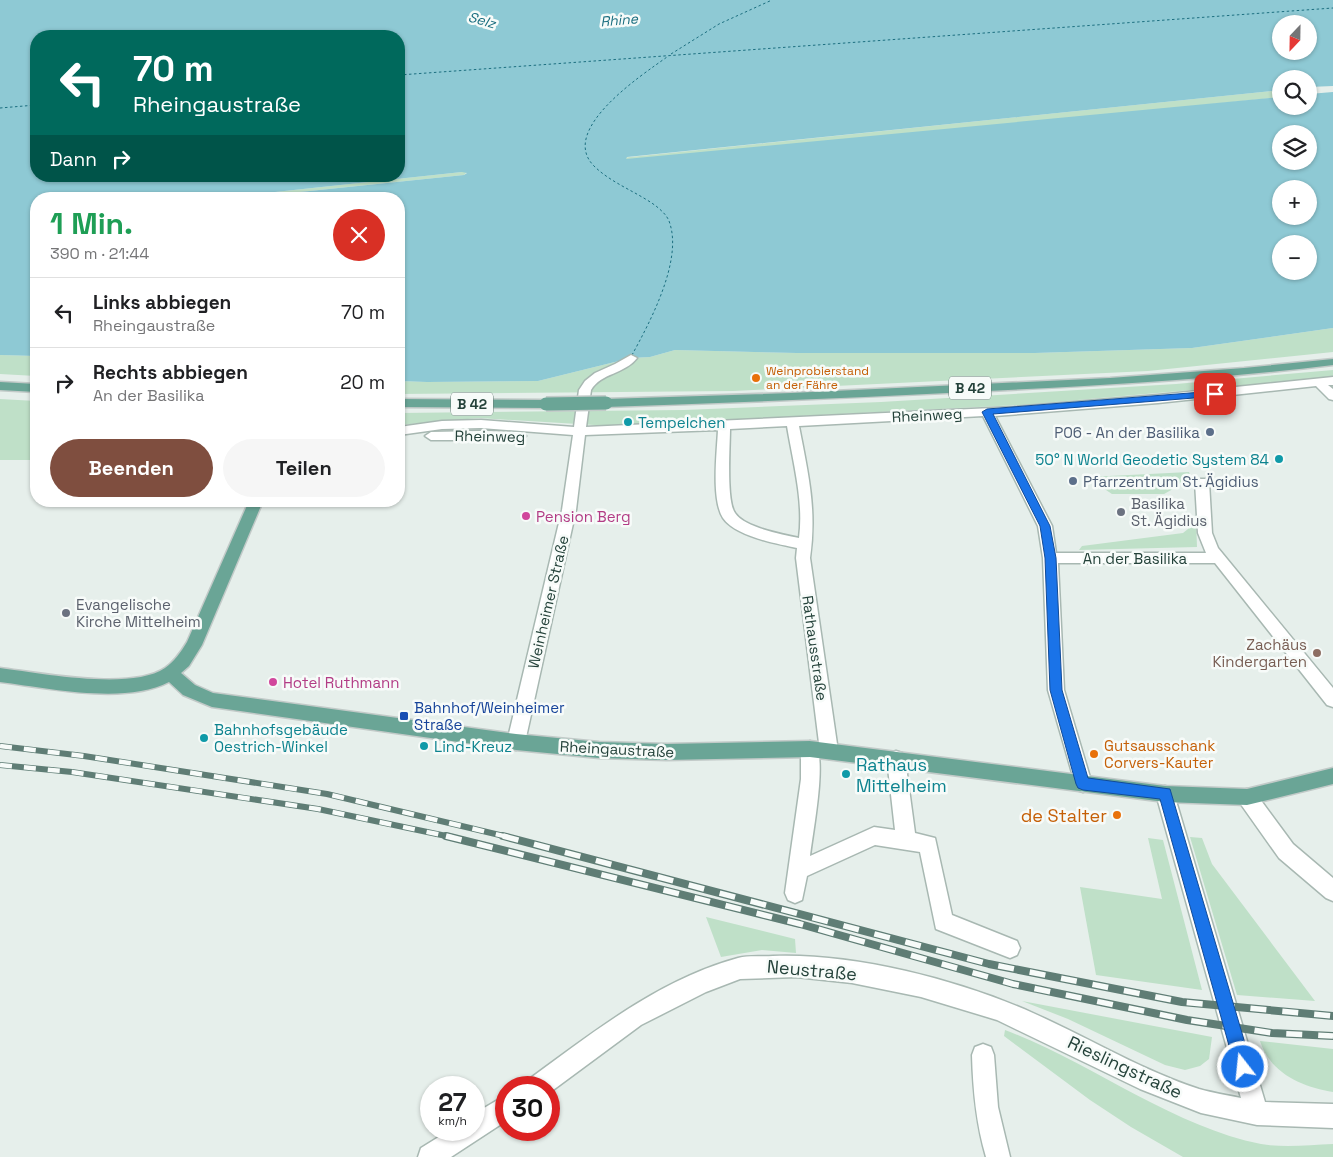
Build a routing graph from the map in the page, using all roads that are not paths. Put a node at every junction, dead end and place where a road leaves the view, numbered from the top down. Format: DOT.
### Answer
graph roads {
  1 [pos="631,358"];
  2 [pos="1333,362"];
  3 [pos="1333,381"];
  4 [pos="1319,383"];
  5 [pos="0,386"];
  6 [pos="30,388"];
  7 [pos="1333,396"];
  8 [pos="405,403"];
  9 [pos="987,412"];
  10 [pos="792,421"];
  11 [pos="724,424"];
  12 [pos="405,430"];
  13 [pos="579,431"];
  14 [pos="405,439"];
  15 [pos="1202,482"];
  16 [pos="253,507"];
  17 [pos="804,545"];
  18 [pos="1050,558"];
  19 [pos="1220,558"];
  20 [pos="171,673"];
  21 [pos="0,675"];
  22 [pos="1333,700"];
  23 [pos="516,742"];
  24 [pos="810,750"];
  25 [pos="829,751"];
  26 [pos="896,759"];
  27 [pos="1333,776"];
  28 [pos="1083,784"];
  29 [pos="1165,794"];
  30 [pos="1248,796"];
  31 [pos="906,839"];
  32 [pos="797,871"];
  33 [pos="1333,891"];
  34 [pos="794,893"];
  35 [pos="1010,948"];
  36 [pos="997,1009"];
  37 [pos="983,1055"];
  38 [pos="553,1076"];
  39 [pos="1257,1113"];
  40 [pos="1333,1116"];
  41 [pos="455,1141"];
  42 [pos="430,1157"];
  43 [pos="998,1157"];
  1 -- 13 [label="street, Weinheimer Straße"];
  2 -- 8 [label="main road, B 42, bridge"];
  3 -- 4 [label="street, Rheinweg"];
  4 -- 7 [label="street"];
  4 -- 9 [label="street, Rheinweg"];
  5 -- 6 [label="main road"];
  9 -- 10 [label="street, Rheinweg"];
  9 -- 18 [label="street"];
  10 -- 11 [label="street, Rheinweg"];
  10 -- 17 [label="street, Rathausstraße"];
  11 -- 13 [label="street, Rheinweg"];
  11 -- 17 [label="street"];
  12 -- 13 [label="street, Rheinweg"];
  13 -- 14 [label="street, Rheinweg"];
  13 -- 23 [label="street, Weinheimer Straße"];
  15 -- 19 [label="street, An der Basilika"];
  16 -- 20 [label="main road"];
  17 -- 25 [label="street, Rathausstraße"];
  18 -- 19 [label="street, An der Basilika"];
  18 -- 28 [label="street"];
  19 -- 22 [label="street, An der Basilika"];
  20 -- 21 [label="main road"];
  20 -- 23 [label="main road, Rheingaustraße"];
  23 -- 24 [label="main road, Rheingaustraße"];
  24 -- 25 [label="main road, Rheingaustraße"];
  24 -- 32 [label="street"];
  25 -- 26 [label="main road, Rheingaustraße"];
  26 -- 28 [label="main road, Rheingaustraße"];
  26 -- 31 [label="street"];
  27 -- 30 [label="main road, Rheingaustraße"];
  28 -- 29 [label="main road, Rheingaustraße"];
  29 -- 30 [label="main road, Rheingaustraße"];
  29 -- 39 [label="street"];
  30 -- 33 [label="street"];
  31 -- 32 [label="street"];
  31 -- 35 [label="street"];
  32 -- 34 [label="street"];
  36 -- 38 [label="street, Neustraße"];
  36 -- 39 [label="street, Rieslingstraße"];
  37 -- 43 [label="street"];
  39 -- 40 [label="street, Rieslingstraße"];
  41 -- 42 [label="street"];
}
